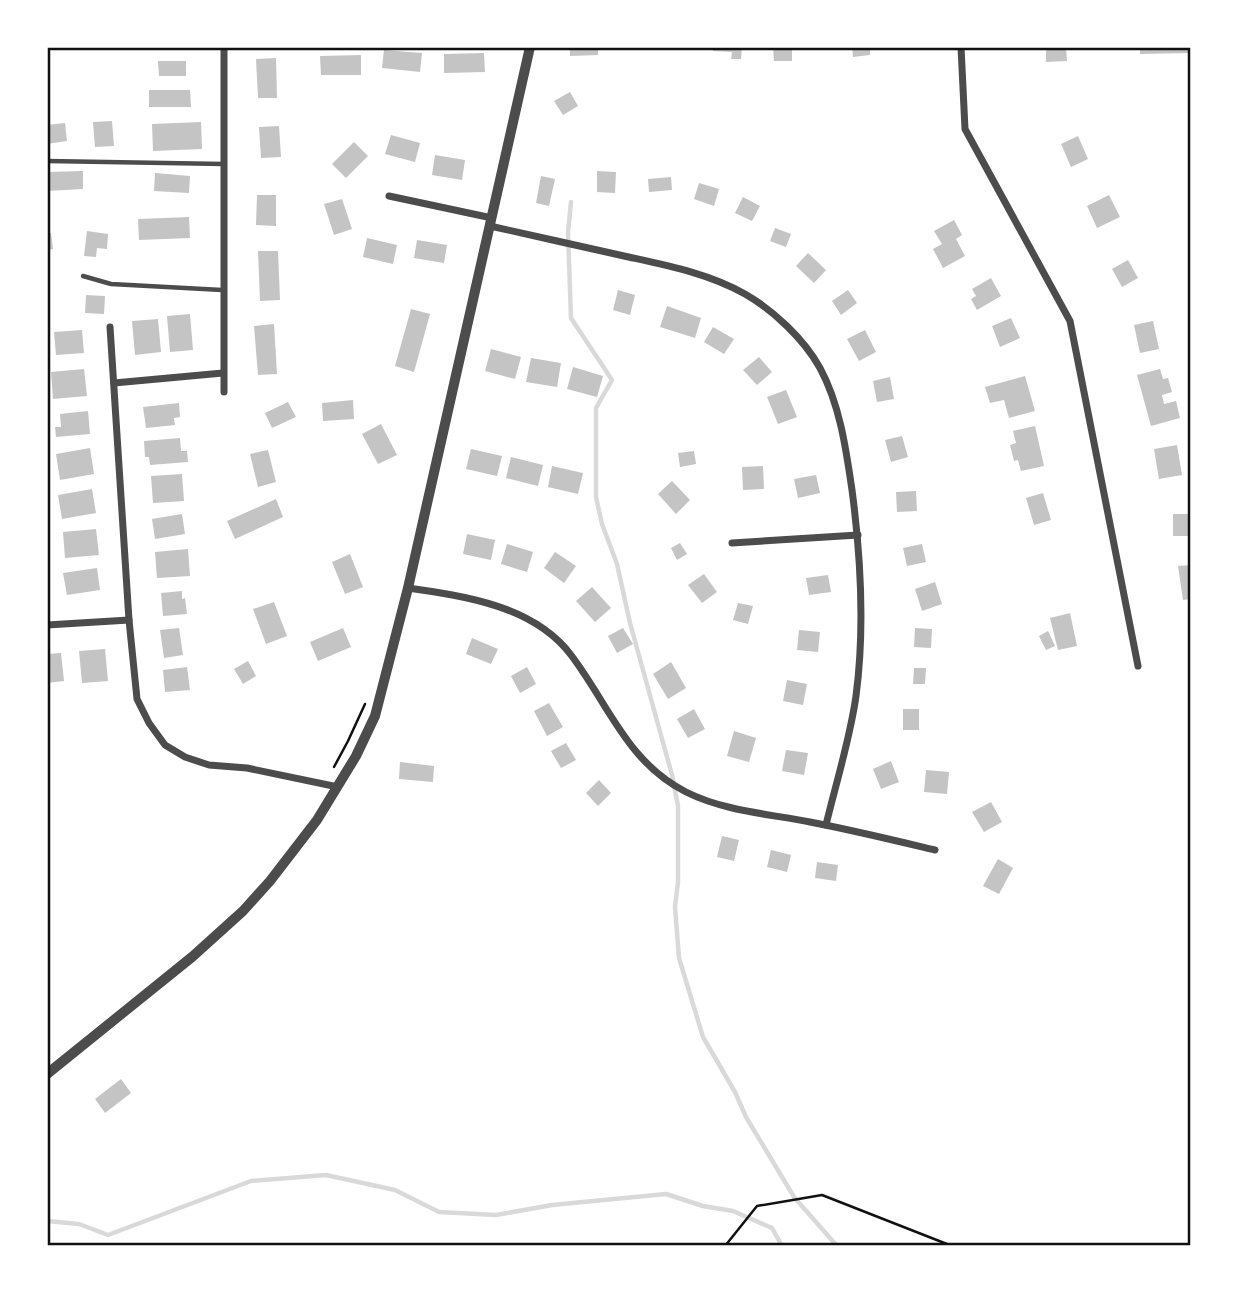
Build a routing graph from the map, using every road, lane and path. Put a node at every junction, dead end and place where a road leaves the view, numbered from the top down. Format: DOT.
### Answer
graph roads {
  1 [pos="223,47"];
  2 [pos="530,47"];
  3 [pos="961,47"];
  4 [pos="47,161"];
  5 [pos="224,164"];
  6 [pos="389,196"];
  7 [pos="491,222"];
  8 [pos="83,276"];
  9 [pos="222,290"];
  10 [pos="110,327"];
  11 [pos="223,373"];
  12 [pos="114,383"];
  13 [pos="224,392"];
  14 [pos="858,535"];
  15 [pos="732,543"];
  16 [pos="408,588"];
  17 [pos="129,620"];
  18 [pos="47,625"];
  19 [pos="1139,666"];
  20 [pos="366,701"];
  21 [pos="334,767"];
  22 [pos="338,787"];
  23 [pos="826,825"];
  24 [pos="934,850"];
  25 [pos="47,1074"];
  26 [pos="725,1246"];
  27 [pos="952,1246"];
  1 -- 5 [label="street"];
  2 -- 7 [label="street"];
  3 -- 19 [label="street"];
  4 -- 5 [label="lane"];
  5 -- 9 [label="street"];
  6 -- 7 [label="street"];
  7 -- 14 [label="street"];
  7 -- 16 [label="street"];
  8 -- 9 [label="lane"];
  9 -- 11 [label="street"];
  10 -- 12 [label="street"];
  11 -- 12 [label="street"];
  11 -- 13 [label="street"];
  12 -- 17 [label="street"];
  14 -- 15 [label="street"];
  14 -- 23 [label="street"];
  16 -- 22 [label="street"];
  16 -- 23 [label="street"];
  17 -- 18 [label="street"];
  17 -- 22 [label="street"];
  20 -- 21 [label="path"];
  22 -- 25 [label="street"];
  23 -- 24 [label="street"];
  26 -- 27 [label="path"];
}
